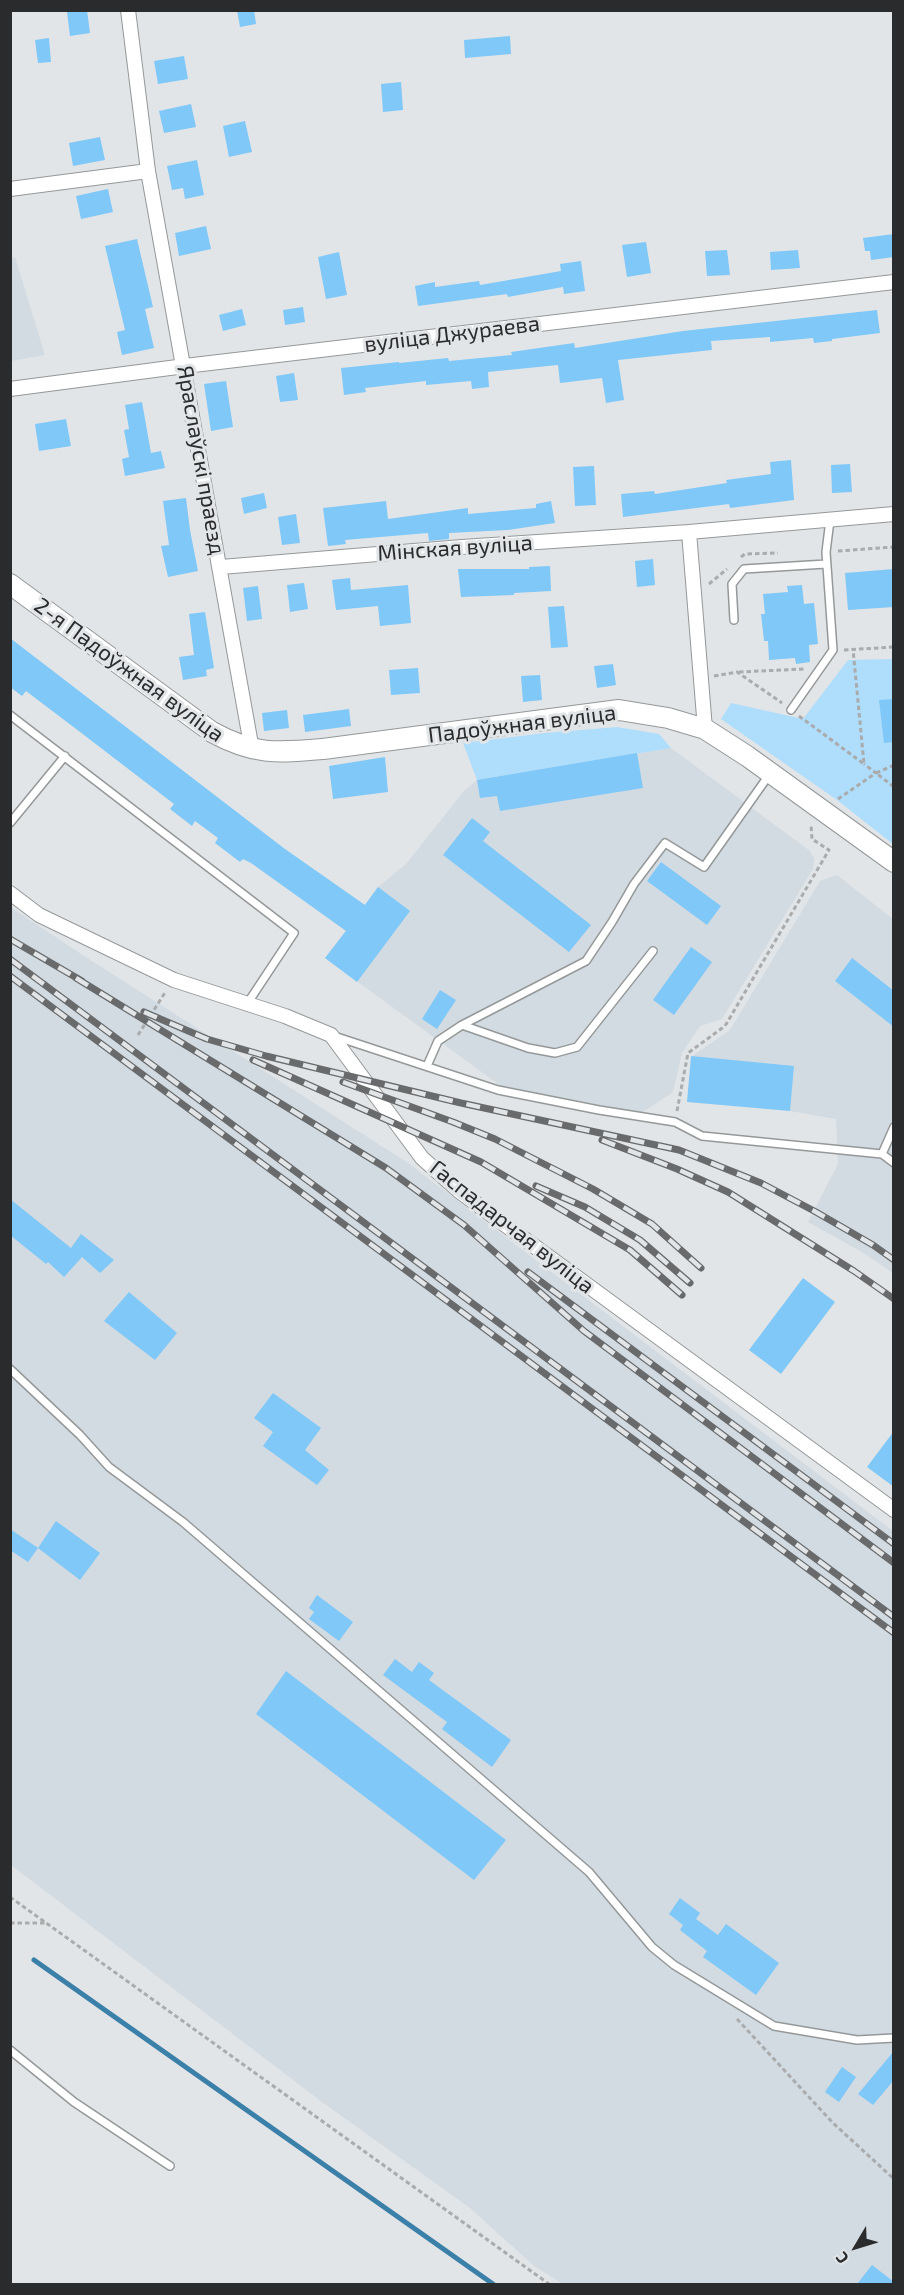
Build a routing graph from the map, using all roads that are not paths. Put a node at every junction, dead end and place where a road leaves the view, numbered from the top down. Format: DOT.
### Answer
graph roads {
  1 [pos="128,10"];
  2 [pos="148,171"];
  3 [pos="10,189"];
  4 [pos="894,282"];
  5 [pos="184,366"];
  6 [pos="10,389"];
  7 [pos="894,514"];
  8 [pos="830,520"];
  9 [pos="689,532"];
  10 [pos="826,564"];
  11 [pos="221,567"];
  12 [pos="10,584"];
  13 [pos="734,620"];
  14 [pos="791,710"];
  15 [pos="10,714"];
  16 [pos="705,729"];
  17 [pos="323,749"];
  18 [pos="252,750"];
  19 [pos="65,756"];
  20 [pos="770,773"];
  21 [pos="10,822"];
  22 [pos="894,862"];
  23 [pos="10,893"];
  24 [pos="652,951"];
  25 [pos="247,1004"];
  26 [pos="462,1024"];
  27 [pos="332,1035"];
  28 [pos="427,1066"];
  29 [pos="894,1127"];
  30 [pos="882,1154"];
  31 [pos="894,1162"];
  32 [pos="10,1368"];
  33 [pos="894,1510"];
  34 [pos="894,2038"];
  35 [pos="10,2050"];
  36 [pos="170,2166"];
  1 -- 2 [label="street, Яраслаўскі праезд"];
  2 -- 3 [label="street"];
  2 -- 5 [label="street, Яраслаўскі праезд"];
  4 -- 5 [label="street, вуліца Джураева"];
  5 -- 6 [label="street, вуліца Джураева"];
  5 -- 11 [label="street, Яраслаўскі праезд"];
  7 -- 8 [label="street, Мінская вуліца"];
  8 -- 9 [label="street, Мінская вуліца"];
  8 -- 10 [label="lane"];
  9 -- 11 [label="street, Мінская вуліца"];
  9 -- 16 [label="street"];
  10 -- 13 [label="lane"];
  10 -- 14 [label="lane"];
  11 -- 18 [label="street, Яраслаўскі праезд"];
  12 -- 18 [label="main road, 2-я Падоўжная вуліца"];
  15 -- 19 [label="lane"];
  16 -- 17 [label="main road, Падоўжная вуліца"];
  16 -- 20 [label="main road, Падоўжная вуліца"];
  17 -- 18 [label="main road, 2-я Падоўжная вуліца"];
  19 -- 21 [label="lane"];
  19 -- 25 [label="lane"];
  20 -- 22 [label="main road, Падоўжная вуліца"];
  20 -- 26 [label="lane"];
  23 -- 25 [label="street"];
  24 -- 26 [label="lane"];
  25 -- 27 [label="street"];
  26 -- 28 [label="lane"];
  27 -- 28 [label="lane"];
  27 -- 33 [label="street, Гаспадарчая вуліца"];
  28 -- 30 [label="lane"];
  29 -- 30 [label="lane"];
  30 -- 31 [label="lane"];
  32 -- 34 [label="lane"];
  35 -- 36 [label="lane"];
}
